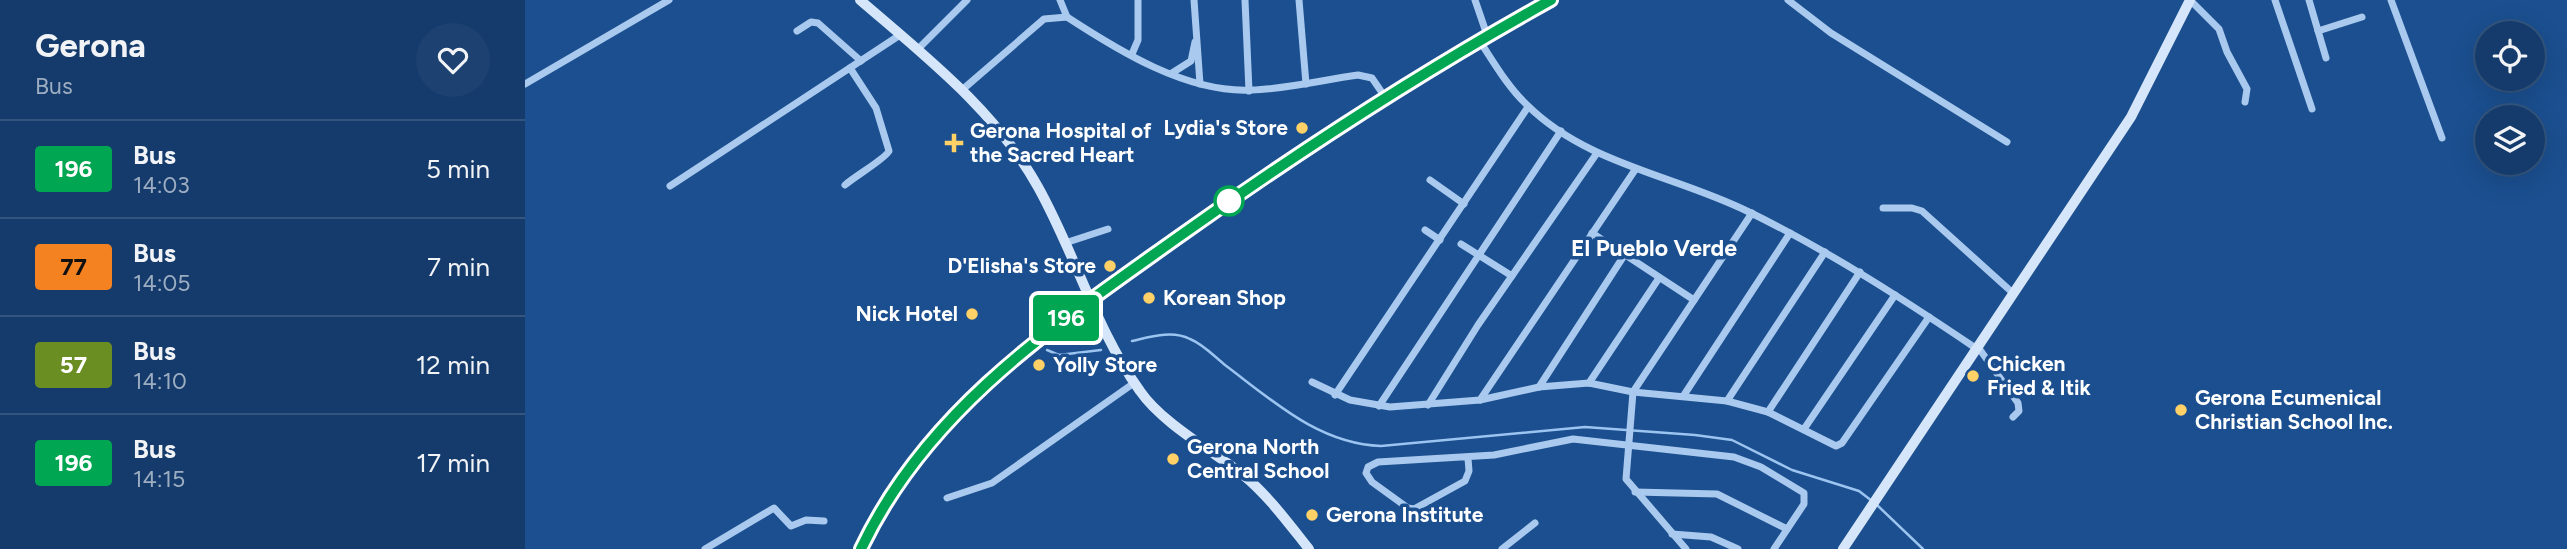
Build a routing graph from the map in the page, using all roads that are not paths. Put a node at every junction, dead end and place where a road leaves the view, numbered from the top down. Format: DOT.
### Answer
graph roads {
  1 [pos="669,0"];
  2 [pos="860,0"];
  3 [pos="1060,0"];
  4 [pos="1137,0"];
  5 [pos="1194,0"];
  6 [pos="1245,0"];
  7 [pos="1299,0"];
  8 [pos="1475,0"];
  9 [pos="1551,0"];
  10 [pos="1788,0"];
  11 [pos="2190,0"];
  12 [pos="2275,0"];
  13 [pos="2309,0"];
  14 [pos="2391,0"];
  15 [pos="964,1"];
  16 [pos="1067,17"];
  17 [pos="2362,18"];
  18 [pos="797,31"];
  19 [pos="2318,32"];
  20 [pos="900,34"];
  21 [pos="1196,35"];
  22 [pos="1483,37"];
  23 [pos="918,49"];
  24 [pos="1132,54"];
  25 [pos="2326,58"];
  26 [pos="861,61"];
  27 [pos="851,68"];
  28 [pos="1173,73"];
  29 [pos="525,84"];
  30 [pos="1200,84"];
  31 [pos="1306,85"];
  32 [pos="961,90"];
  33 [pos="1249,91"];
  34 [pos="1385,97"];
  35 [pos="2245,102"];
  36 [pos="1528,107"];
  37 [pos="2312,109"];
  38 [pos="1561,131"];
  39 [pos="2442,138"];
  40 [pos="2007,142"];
  41 [pos="1597,153"];
  42 [pos="1635,170"];
  43 [pos="1430,180"];
  44 [pos="845,185"];
  45 [pos="670,186"];
  46 [pos="1464,204"];
  47 [pos="1882,208"];
  48 [pos="1752,213"];
  49 [pos="1108,229"];
  50 [pos="1425,230"];
  51 [pos="1592,233"];
  52 [pos="1790,233"];
  53 [pos="1440,240"];
  54 [pos="1065,243"];
  55 [pos="1461,244"];
  56 [pos="1825,252"];
  57 [pos="1625,254"];
  58 [pos="1478,255"];
  59 [pos="1860,272"];
  60 [pos="1512,276"];
  61 [pos="1659,278"];
  62 [pos="2014,294"];
  63 [pos="1895,295"];
  64 [pos="1092,298"];
  65 [pos="1694,300"];
  66 [pos="1929,317"];
  67 [pos="1978,348"];
  68 [pos="1312,382"];
  69 [pos="1134,383"];
  70 [pos="1589,383"];
  71 [pos="1539,387"];
  72 [pos="1633,392"];
  73 [pos="1335,395"];
  74 [pos="1684,395"];
  75 [pos="1480,400"];
  76 [pos="1727,401"];
  77 [pos="1428,405"];
  78 [pos="1379,406"];
  79 [pos="1767,412"];
  80 [pos="2013,417"];
  81 [pos="1804,429"];
  82 [pos="1627,443"];
  83 [pos="1468,458"];
  84 [pos="1635,492"];
  85 [pos="947,498"];
  86 [pos="824,521"];
  87 [pos="1535,523"];
  88 [pos="1787,529"];
  89 [pos="1672,534"];
  90 [pos="705,549"];
  91 [pos="861,549"];
  92 [pos="1310,549"];
  93 [pos="1502,549"];
  94 [pos="1686,549"];
  95 [pos="1738,549"];
  96 [pos="1774,549"];
  97 [pos="1843,549"];
  1 -- 29 [label="street"];
  2 -- 20 [label="main road"];
  3 -- 16 [label="street"];
  4 -- 24 [label="street"];
  5 -- 21 [label="street"];
  6 -- 33 [label="street"];
  7 -- 31 [label="street"];
  8 -- 22 [label="street"];
  9 -- 22 [label="highway"];
  10 -- 40 [label="street"];
  11 -- 35 [label="street"];
  11 -- 62 [label="main road"];
  12 -- 37 [label="street"];
  13 -- 19 [label="street"];
  14 -- 39 [label="street"];
  15 -- 23 [label="street"];
  16 -- 24 [label="street"];
  16 -- 32 [label="street"];
  17 -- 19 [label="street"];
  18 -- 26 [label="street"];
  19 -- 25 [label="street"];
  20 -- 23 [label="main road"];
  20 -- 26 [label="street"];
  21 -- 28 [label="street"];
  21 -- 30 [label="street"];
  22 -- 34 [label="highway"];
  22 -- 36 [label="street"];
  23 -- 32 [label="main road"];
  24 -- 28 [label="street"];
  26 -- 27 [label="street"];
  27 -- 44 [label="street"];
  27 -- 45 [label="street"];
  28 -- 30 [label="street"];
  30 -- 33 [label="street"];
  31 -- 33 [label="street"];
  31 -- 34 [label="street"];
  32 -- 54 [label="main road"];
  34 -- 64 [label="highway"];
  36 -- 38 [label="street"];
  36 -- 46 [label="street"];
  38 -- 41 [label="street"];
  38 -- 58 [label="street"];
  41 -- 42 [label="street"];
  41 -- 60 [label="street"];
  42 -- 48 [label="street"];
  42 -- 51 [label="street"];
  43 -- 46 [label="street"];
  46 -- 53 [label="street"];
  47 -- 62 [label="street"];
  48 -- 52 [label="street"];
  48 -- 65 [label="street"];
  49 -- 54 [label="street"];
  50 -- 53 [label="street"];
  51 -- 57 [label="street"];
  51 -- 75 [label="street"];
  52 -- 56 [label="street"];
  52 -- 74 [label="street"];
  53 -- 73 [label="street"];
  54 -- 64 [label="main road"];
  55 -- 58 [label="street"];
  56 -- 59 [label="street"];
  56 -- 76 [label="street"];
  57 -- 61 [label="street"];
  57 -- 71 [label="street"];
  58 -- 60 [label="street"];
  58 -- 78 [label="street"];
  59 -- 63 [label="street"];
  59 -- 79 [label="street"];
  60 -- 77 [label="street"];
  61 -- 65 [label="street"];
  61 -- 70 [label="street"];
  62 -- 67 [label="main road"];
  63 -- 66 [label="street"];
  63 -- 81 [label="street"];
  64 -- 69 [label="main road"];
  64 -- 91 [label="highway"];
  65 -- 72 [label="street"];
  66 -- 67 [label="street"];
  66 -- 81 [label="street"];
  67 -- 80 [label="street"];
  67 -- 97 [label="main road"];
  68 -- 73 [label="street"];
  69 -- 85 [label="street"];
  69 -- 92 [label="main road"];
  70 -- 71 [label="street"];
  70 -- 72 [label="street"];
  71 -- 75 [label="street"];
  72 -- 74 [label="street"];
  72 -- 82 [label="street"];
  73 -- 78 [label="street"];
  74 -- 76 [label="street"];
  75 -- 77 [label="street"];
  76 -- 79 [label="street"];
  77 -- 78 [label="street"];
  79 -- 81 [label="street"];
  82 -- 83 [label="street"];
  82 -- 84 [label="street"];
  82 -- 88 [label="street"];
  83 -- 83 [label="street"];
  84 -- 88 [label="street"];
  84 -- 89 [label="street"];
  86 -- 90 [label="street"];
  87 -- 93 [label="street"];
  88 -- 96 [label="street"];
  89 -- 94 [label="street"];
  89 -- 95 [label="street"];
}
